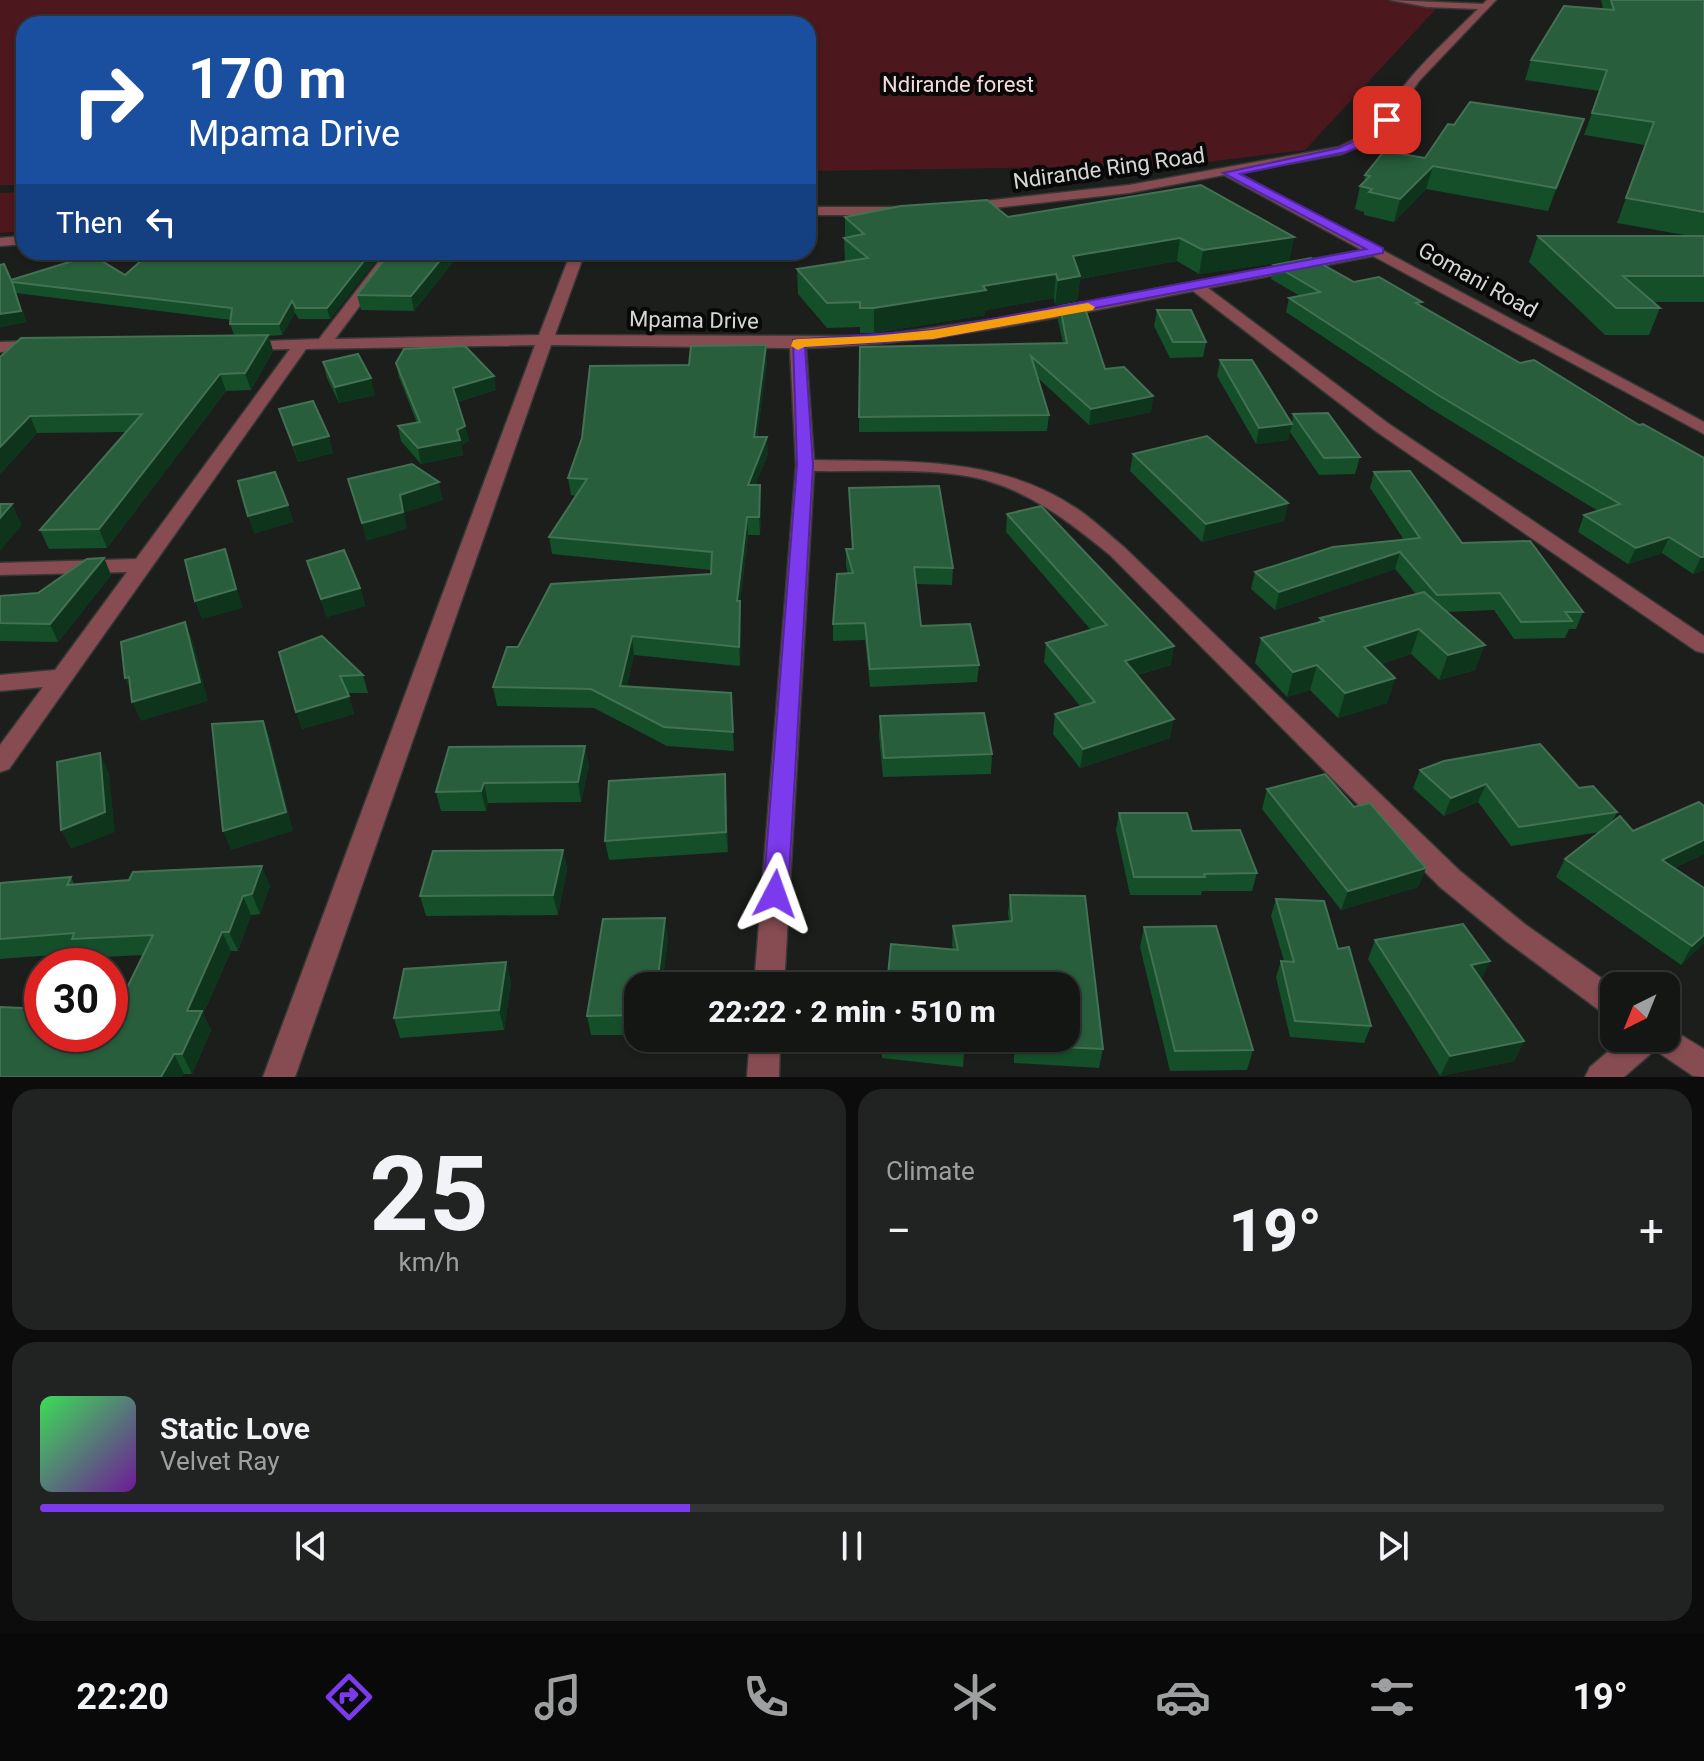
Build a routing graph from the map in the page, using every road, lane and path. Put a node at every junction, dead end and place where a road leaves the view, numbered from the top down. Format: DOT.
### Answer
graph roads {
  1 [pos="1394,0"];
  2 [pos="1440,0"];
  3 [pos="1427,4"];
  4 [pos="1489,4"];
  5 [pos="1229,173"];
  6 [pos="958,207"];
  7 [pos="908,210"];
  8 [pos="816,211"];
  9 [pos="1378,251"];
  10 [pos="387,260"];
  11 [pos="575,260"];
  12 [pos="1197,287"];
  13 [pos="545,340"];
  14 [pos="798,343"];
  15 [pos="323,344"];
  16 [pos="229,345"];
  17 [pos="301,345"];
  18 [pos="60,346"];
  19 [pos="3,349"];
  20 [pos="1704,429"];
  21 [pos="805,465"];
  22 [pos="142,565"];
  23 [pos="0,569"];
  24 [pos="1704,646"];
  25 [pos="62,677"];
  26 [pos="0,683"];
  27 [pos="0,763"];
  28 [pos="770,972"];
  29 [pos="1600,994"];
  30 [pos="1680,1050"];
  31 [pos="764,1052"];
  32 [pos="1630,1052"];
  33 [pos="1704,1066"];
  34 [pos="279,1077"];
  35 [pos="763,1077"];
  36 [pos="1601,1077"];
  1 -- 3 [label="street"];
  2 -- 3 [label="street"];
  3 -- 4 [label="street"];
  4 -- 5 [label="street, Ndirande Ring Road"];
  5 -- 6 [label="street, Ndirande Ring Road"];
  5 -- 9 [label="street, Gomani Road"];
  7 -- 8 [label="street"];
  9 -- 12 [label="street, Mpama Drive"];
  9 -- 20 [label="street, Gomani Road"];
  10 -- 15 [label="street"];
  11 -- 13 [label="street"];
  12 -- 14 [label="street, Mpama Drive"];
  12 -- 24 [label="street"];
  13 -- 14 [label="street, Mpama Drive"];
  13 -- 15 [label="street, Mpama Drive"];
  13 -- 34 [label="street"];
  14 -- 21 [label="street"];
  15 -- 17 [label="street, Mpama Drive"];
  16 -- 17 [label="street, Mpama Drive"];
  17 -- 22 [label="street"];
  18 -- 19 [label="street"];
  21 -- 28 [label="street"];
  21 -- 29 [label="street"];
  22 -- 23 [label="street"];
  22 -- 25 [label="street"];
  25 -- 26 [label="street"];
  25 -- 27 [label="street"];
  30 -- 33 [label="street"];
  31 -- 35 [label="street"];
  32 -- 36 [label="street"];
}
